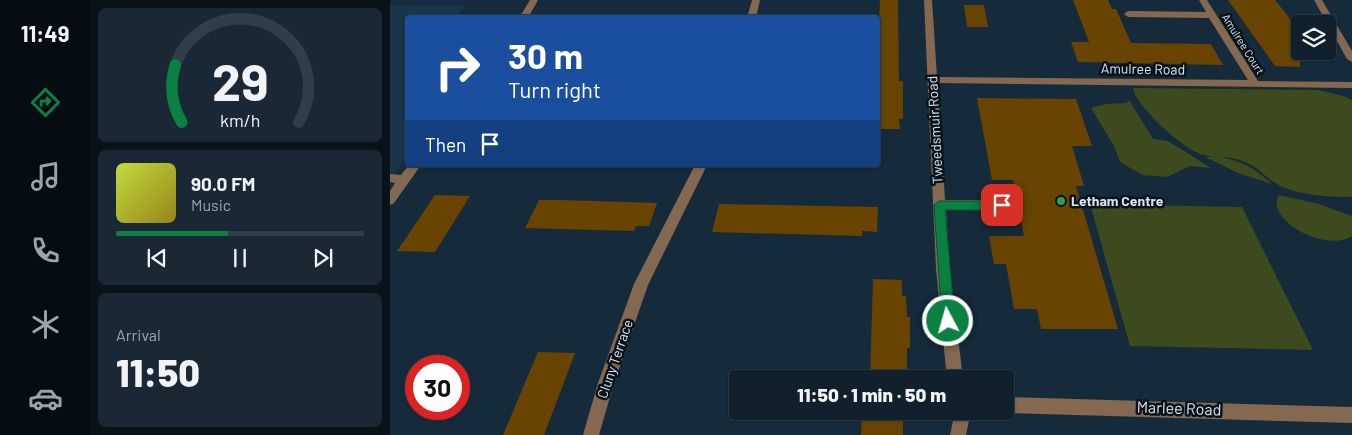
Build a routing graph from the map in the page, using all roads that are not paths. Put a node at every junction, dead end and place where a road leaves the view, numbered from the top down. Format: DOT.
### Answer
graph roads {
  1 [pos="534,0"];
  2 [pos="756,0"];
  3 [pos="928,0"];
  4 [pos="1203,0"];
  5 [pos="1318,0"];
  6 [pos="1128,14"];
  7 [pos="524,15"];
  8 [pos="752,15"];
  9 [pos="1212,15"];
  10 [pos="1352,59"];
  11 [pos="933,80"];
  12 [pos="1255,84"];
  13 [pos="1352,85"];
  14 [pos="414,167"];
  15 [pos="700,167"];
  16 [pos="390,178"];
  17 [pos="404,180"];
  18 [pos="390,200"];
  19 [pos="939,205"];
  20 [pos="1002,205"];
  21 [pos="954,370"];
  22 [pos="1014,405"];
  23 [pos="1352,415"];
  24 [pos="961,420"];
  25 [pos="591,435"];
  26 [pos="958,435"];
  1 -- 7 [label="street"];
  2 -- 8 [label="street"];
  3 -- 11 [label="street, Tweedsmuir Road"];
  4 -- 9 [label="street, Amulree Court"];
  5 -- 10 [label="street"];
  6 -- 9 [label="street, Amulree Court"];
  9 -- 12 [label="street, Amulree Court"];
  11 -- 12 [label="street, Amulree Road"];
  11 -- 19 [label="street, Tweedsmuir Road"];
  12 -- 13 [label="street, Amulree Road"];
  14 -- 17 [label="street"];
  15 -- 25 [label="street, Cluny Terrace"];
  16 -- 17 [label="street"];
  17 -- 18 [label="street"];
  19 -- 20 [label="street"];
  19 -- 21 [label="street, Tweedsmuir Road"];
  22 -- 23 [label="street, Marlee Road"];
  24 -- 26 [label="street"];
}
